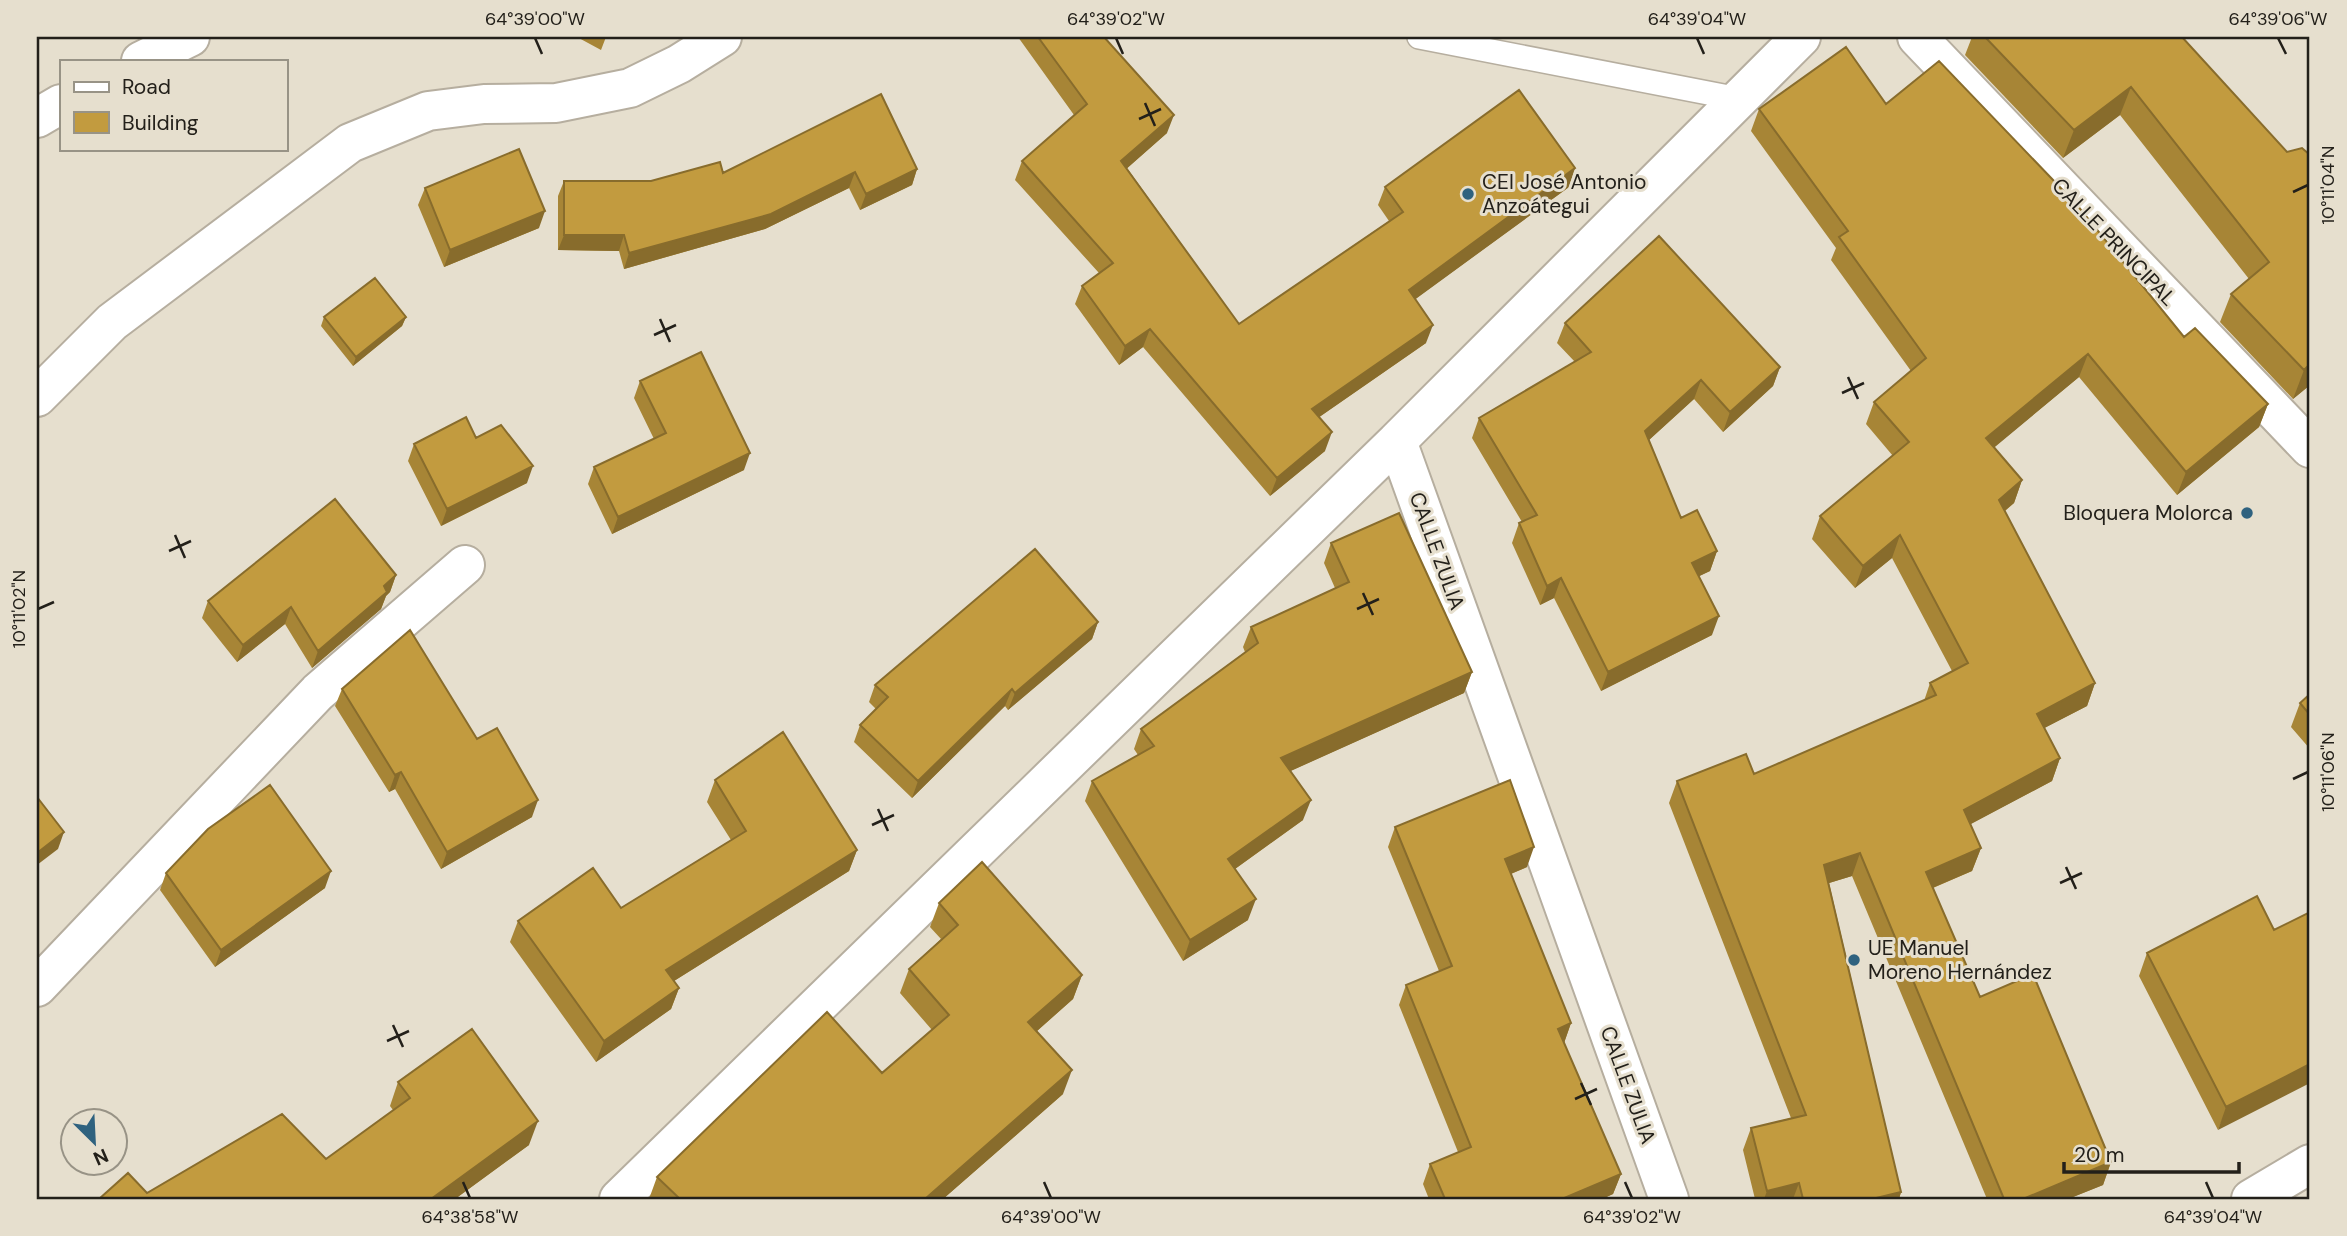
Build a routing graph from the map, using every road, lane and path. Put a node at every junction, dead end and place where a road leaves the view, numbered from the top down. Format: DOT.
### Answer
graph roads {
  1 [pos="191,37"];
  2 [pos="722,37"];
  3 [pos="1419,37"];
  4 [pos="1801,37"];
  5 [pos="1917,37"];
  6 [pos="143,60"];
  7 [pos="1739,99"];
  8 [pos="60,105"];
  9 [pos="37,118"];
  10 [pos="37,397"];
  11 [pos="1397,441"];
  12 [pos="2310,448"];
  13 [pos="465,565"];
  14 [pos="37,987"];
  15 [pos="2310,1164"];
  16 [pos="619,1199"];
  17 [pos="1669,1199"];
  18 [pos="2251,1199"];
  1 -- 6 [label="street"];
  2 -- 10 [label="street"];
  3 -- 7 [label="lane"];
  4 -- 7 [label="street"];
  5 -- 12 [label="street, CALLE PRINCIPAL"];
  7 -- 11 [label="street"];
  8 -- 9 [label="street"];
  11 -- 16 [label="street"];
  11 -- 17 [label="street, CALLE ZULIA"];
  13 -- 14 [label="street"];
  15 -- 18 [label="street"];
}
